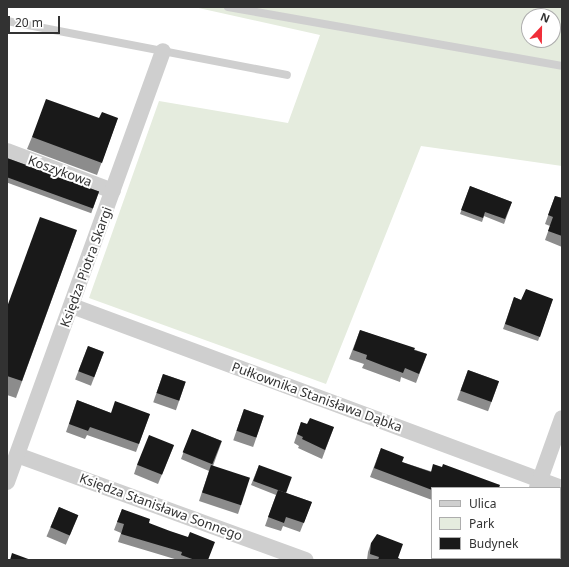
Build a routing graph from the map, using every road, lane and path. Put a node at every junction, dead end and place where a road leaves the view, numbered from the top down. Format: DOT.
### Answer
graph roads {
  1 [pos="228,7"];
  2 [pos="7,21"];
  3 [pos="163,51"];
  4 [pos="562,66"];
  5 [pos="287,75"];
  6 [pos="7,151"];
  7 [pos="114,190"];
  8 [pos="72,306"];
  9 [pos="562,418"];
  10 [pos="17,455"];
  11 [pos="7,482"];
  12 [pos="539,484"];
  13 [pos="556,487"];
  14 [pos="305,560"];
  1 -- 4 [label="lane"];
  2 -- 3 [label="lane"];
  3 -- 5 [label="lane"];
  3 -- 7 [label="street, Księdza Piotra Skargi"];
  6 -- 7 [label="street, Koszykowa"];
  7 -- 8 [label="street, Księdza Piotra Skargi"];
  8 -- 10 [label="street, Księdza Piotra Skargi"];
  8 -- 12 [label="street, Pułkownika Stanisława Dąbka"];
  9 -- 12 [label="street"];
  10 -- 11 [label="street, Księdza Piotra Skargi"];
  10 -- 14 [label="street, Księdza Stanisława Sonnego"];
  12 -- 13 [label="street, Pułkownika Stanisława Dąbka"];
}
